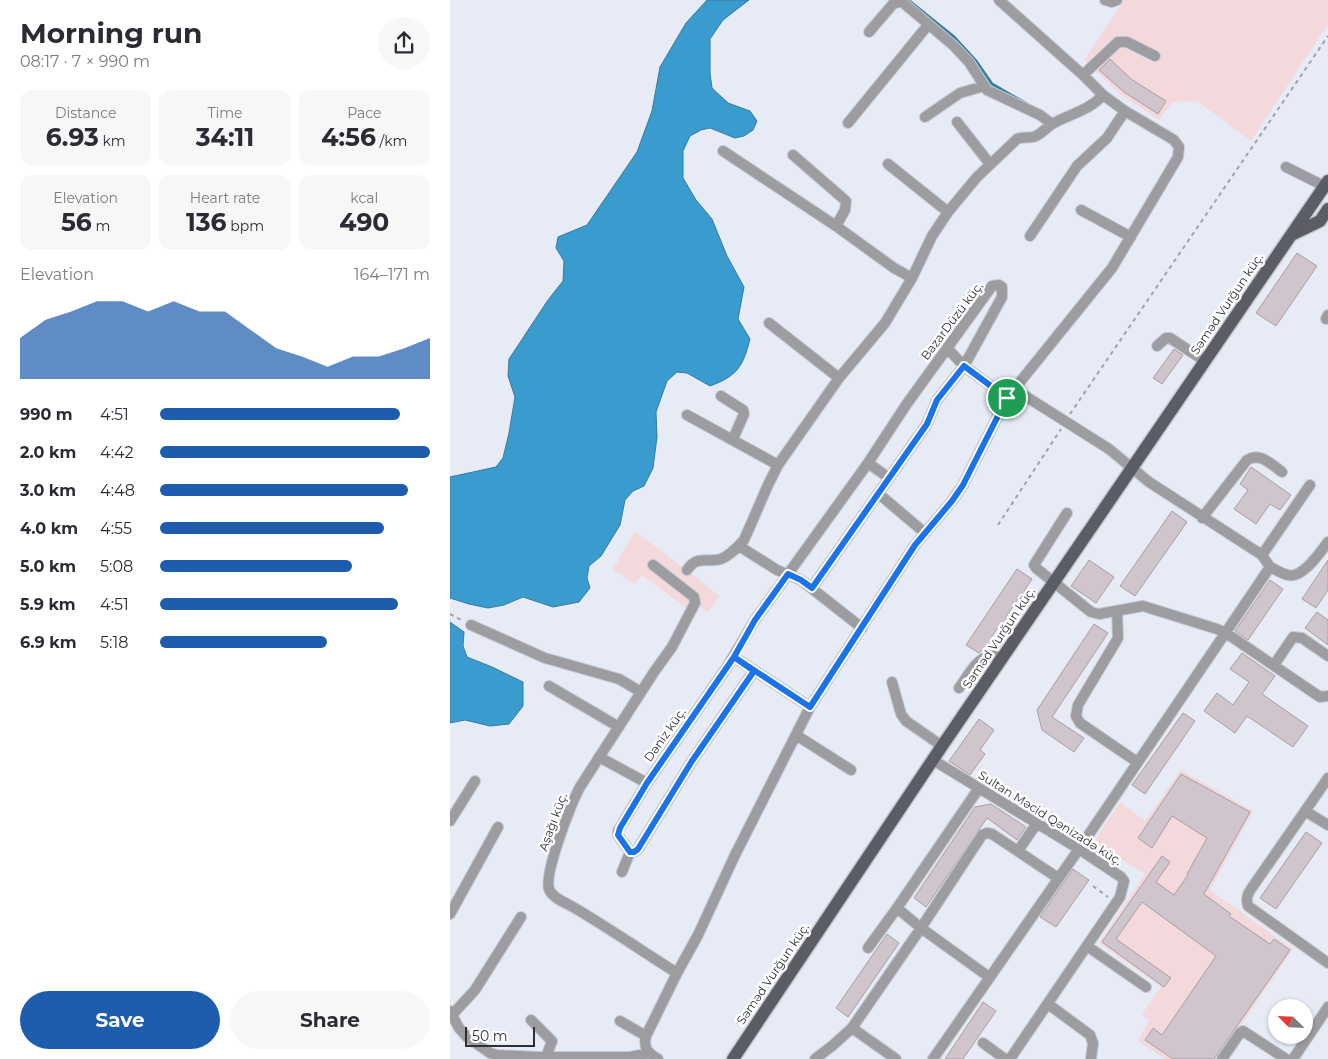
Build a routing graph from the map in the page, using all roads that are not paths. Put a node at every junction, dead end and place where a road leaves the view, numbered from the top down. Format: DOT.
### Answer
graph roads {
  1 [pos="999,0"];
  2 [pos="1105,0"];
  3 [pos="1117,0"];
  4 [pos="928,25"];
  5 [pos="869,32"];
  6 [pos="1155,56"];
  7 [pos="1083,75"];
  8 [pos="984,86"];
  9 [pos="1103,95"];
  10 [pos="1125,111"];
  11 [pos="925,117"];
  12 [pos="956,122"];
  13 [pos="848,123"];
  14 [pos="1052,124"];
  15 [pos="724,152"];
  16 [pos="793,156"];
  17 [pos="888,164"];
  18 [pos="990,164"];
  19 [pos="1286,166"];
  20 [pos="1326,184"];
  21 [pos="1328,209"];
  22 [pos="1081,210"];
  23 [pos="1307,211"];
  24 [pos="948,212"];
  25 [pos="1324,224"];
  26 [pos="836,226"];
  27 [pos="1291,235"];
  28 [pos="1030,236"];
  29 [pos="1131,237"];
  30 [pos="912,278"];
  31 [pos="769,323"];
  32 [pos="1156,346"];
  33 [pos="947,348"];
  34 [pos="1204,361"];
  35 [pos="964,366"];
  36 [pos="839,378"];
  37 [pos="1015,387"];
  38 [pos="721,396"];
  39 [pos="1007,398"];
  40 [pos="687,415"];
  41 [pos="732,439"];
  42 [pos="868,463"];
  43 [pos="778,465"];
  44 [pos="1132,468"];
  45 [pos="1282,472"];
  46 [pos="889,478"];
  47 [pos="1310,485"];
  48 [pos="879,494"];
  49 [pos="1067,513"];
  50 [pos="1202,518"];
  51 [pos="925,533"];
  52 [pos="1328,542"];
  53 [pos="739,546"];
  54 [pos="1262,555"];
  55 [pos="653,565"];
  56 [pos="1270,567"];
  57 [pos="687,570"];
  58 [pos="788,574"];
  59 [pos="1053,583"];
  60 [pos="812,588"];
  61 [pos="1117,611"];
  62 [pos="471,625"];
  63 [pos="862,628"];
  64 [pos="1226,633"];
  65 [pos="1328,656"];
  66 [pos="734,657"];
  67 [pos="1003,657"];
  68 [pos="1274,665"];
  69 [pos="754,671"];
  70 [pos="892,682"];
  71 [pos="548,686"];
  72 [pos="959,688"];
  73 [pos="641,692"];
  74 [pos="1328,696"];
  75 [pos="810,707"];
  76 [pos="618,727"];
  77 [pos="796,735"];
  78 [pos="942,746"];
  79 [pos="599,757"];
  80 [pos="933,760"];
  81 [pos="1137,762"];
  82 [pos="851,770"];
  83 [pos="1328,778"];
  84 [pos="475,781"];
  85 [pos="647,783"];
  86 [pos="978,788"];
  87 [pos="1305,811"];
  88 [pos="450,821"];
  89 [pos="1036,822"];
  90 [pos="1328,825"];
  91 [pos="498,827"];
  92 [pos="1079,849"];
  93 [pos="1018,850"];
  94 [pos="630,852"];
  95 [pos="622,872"];
  96 [pos="1058,878"];
  97 [pos="897,908"];
  98 [pos="450,914"];
  99 [pos="520,917"];
  100 [pos="921,928"];
  101 [pos="1087,946"];
  102 [pos="868,948"];
  103 [pos="1328,963"];
  104 [pos="677,973"];
  105 [pos="989,977"];
  106 [pos="1146,987"];
  107 [pos="1048,1004"];
  108 [pos="1328,1007"];
  109 [pos="451,1013"];
  110 [pos="531,1020"];
  111 [pos="620,1021"];
  112 [pos="852,1028"];
  113 [pos="646,1036"];
  114 [pos="983,1043"];
  115 [pos="654,1056"];
  116 [pos="496,1057"];
  117 [pos="546,1057"];
  118 [pos="732,1059"];
  119 [pos="815,1059"];
  120 [pos="896,1059"];
  121 [pos="933,1059"];
  122 [pos="1005,1059"];
  123 [pos="1010,1059"];
  124 [pos="1091,1059"];
  125 [pos="1222,1059"];
  126 [pos="1286,1059"];
  127 [pos="1293,1059"];
  1 -- 7 [label="street"];
  2 -- 3 [label="street"];
  4 -- 5 [label="street"];
  4 -- 8 [label="street"];
  4 -- 13 [label="street"];
  6 -- 7 [label="street"];
  7 -- 9 [label="street"];
  8 -- 11 [label="street"];
  8 -- 14 [label="street"];
  9 -- 10 [label="street"];
  9 -- 14 [label="street"];
  10 -- 28 [label="street"];
  10 -- 29 [label="street"];
  12 -- 18 [label="street"];
  14 -- 18 [label="street"];
  15 -- 26 [label="street"];
  16 -- 26 [label="street"];
  17 -- 24 [label="street"];
  18 -- 24 [label="street"];
  19 -- 20 [label="street"];
  20 -- 23 [label="main road"];
  21 -- 25 [label="main road"];
  22 -- 29 [label="street"];
  23 -- 25 [label="main road"];
  23 -- 27 [label="main road, Səməd Vurğun küç."];
  24 -- 30 [label="street"];
  25 -- 27 [label="main road"];
  26 -- 30 [label="street"];
  27 -- 34 [label="main road, Səməd Vurğun küç."];
  29 -- 37 [label="street"];
  30 -- 36 [label="street"];
  31 -- 36 [label="street"];
  32 -- 34 [label="street"];
  33 -- 35 [label="street"];
  33 -- 35 [label="street, BazarDüzü küç."];
  33 -- 42 [label="street, BazarDüzü küç."];
  34 -- 44 [label="main road, Səməd Vurğun küç."];
  35 -- 39 [label="street"];
  35 -- 46 [label="street, BazarDüzü küç."];
  36 -- 43 [label="street"];
  37 -- 39 [label="street"];
  37 -- 44 [label="street"];
  38 -- 41 [label="street"];
  39 -- 51 [label="street"];
  40 -- 41 [label="street"];
  41 -- 43 [label="street"];
  42 -- 46 [label="street"];
  42 -- 58 [label="street, BazarDüzü küç."];
  43 -- 53 [label="street"];
  44 -- 50 [label="street"];
  44 -- 59 [label="main road, Səməd Vurğun küç."];
  45 -- 50 [label="street"];
  46 -- 48 [label="street, BazarDüzü küç."];
  47 -- 54 [label="street"];
  48 -- 51 [label="street"];
  48 -- 60 [label="street, BazarDüzü küç."];
  49 -- 59 [label="street"];
  50 -- 54 [label="street"];
  51 -- 63 [label="street"];
  52 -- 56 [label="street"];
  53 -- 57 [label="street"];
  53 -- 58 [label="street"];
  54 -- 56 [label="street"];
  55 -- 73 [label="street, Aşağı küç."];
  56 -- 64 [label="street"];
  58 -- 60 [label="street"];
  58 -- 66 [label="street, Dəniz küç."];
  59 -- 61 [label="street"];
  59 -- 67 [label="main road, Səməd Vurğun küç."];
  60 -- 63 [label="street"];
  61 -- 64 [label="street"];
  61 -- 81 [label="street"];
  62 -- 73 [label="street"];
  63 -- 75 [label="street"];
  64 -- 68 [label="street"];
  64 -- 81 [label="street"];
  65 -- 68 [label="street"];
  66 -- 69 [label="street"];
  66 -- 85 [label="street, Dəniz küç."];
  67 -- 72 [label="street"];
  67 -- 78 [label="main road, Səməd Vurğun küç."];
  68 -- 74 [label="street"];
  69 -- 75 [label="street"];
  69 -- 94 [label="street"];
  70 -- 78 [label="street"];
  71 -- 76 [label="street"];
  73 -- 76 [label="street, Aşağı küç."];
  75 -- 77 [label="street"];
  76 -- 79 [label="street, Aşağı küç."];
  77 -- 82 [label="street"];
  77 -- 104 [label="street"];
  78 -- 80 [label="main road, Səməd Vurğun küç."];
  79 -- 85 [label="street"];
  79 -- 104 [label="street, Aşağı küç."];
  80 -- 86 [label="street, Sultan Məcid Qənizadə küç."];
  80 -- 118 [label="main road, Səməd Vurğun küç."];
  81 -- 92 [label="street"];
  83 -- 87 [label="street"];
  84 -- 88 [label="street"];
  85 -- 94 [label="street, Dəniz küç."];
  86 -- 89 [label="street, Sultan Məcid Qənizadə küç."];
  86 -- 97 [label="street"];
  87 -- 90 [label="street"];
  87 -- 103 [label="street"];
  89 -- 92 [label="street, Sultan Məcid Qənizadə küç."];
  89 -- 93 [label="street"];
  91 -- 98 [label="street"];
  92 -- 96 [label="street"];
  92 -- 101 [label="street, Sultan Məcid Qənizadə küç."];
  93 -- 96 [label="street"];
  93 -- 100 [label="street"];
  94 -- 95 [label="street"];
  96 -- 105 [label="street"];
  97 -- 100 [label="street"];
  97 -- 102 [label="street"];
  99 -- 109 [label="street"];
  100 -- 105 [label="street"];
  100 -- 112 [label="street"];
  101 -- 106 [label="street"];
  101 -- 107 [label="street, Sultan Məcid Qənizadə küç."];
  104 -- 113 [label="street"];
  105 -- 121 [label="street"];
  107 -- 123 [label="street, Sultan Məcid Qənizadə küç."];
  107 -- 124 [label="street"];
  108 -- 127 [label="street"];
  109 -- 116 [label="street"];
  110 -- 117 [label="street"];
  111 -- 113 [label="street"];
  112 -- 119 [label="street"];
  112 -- 120 [label="street"];
  113 -- 115 [label="street"];
  114 -- 122 [label="street"];
  115 -- 117 [label="street"];
  116 -- 117 [label="street"];
  125 -- 126 [label="street"];
}
